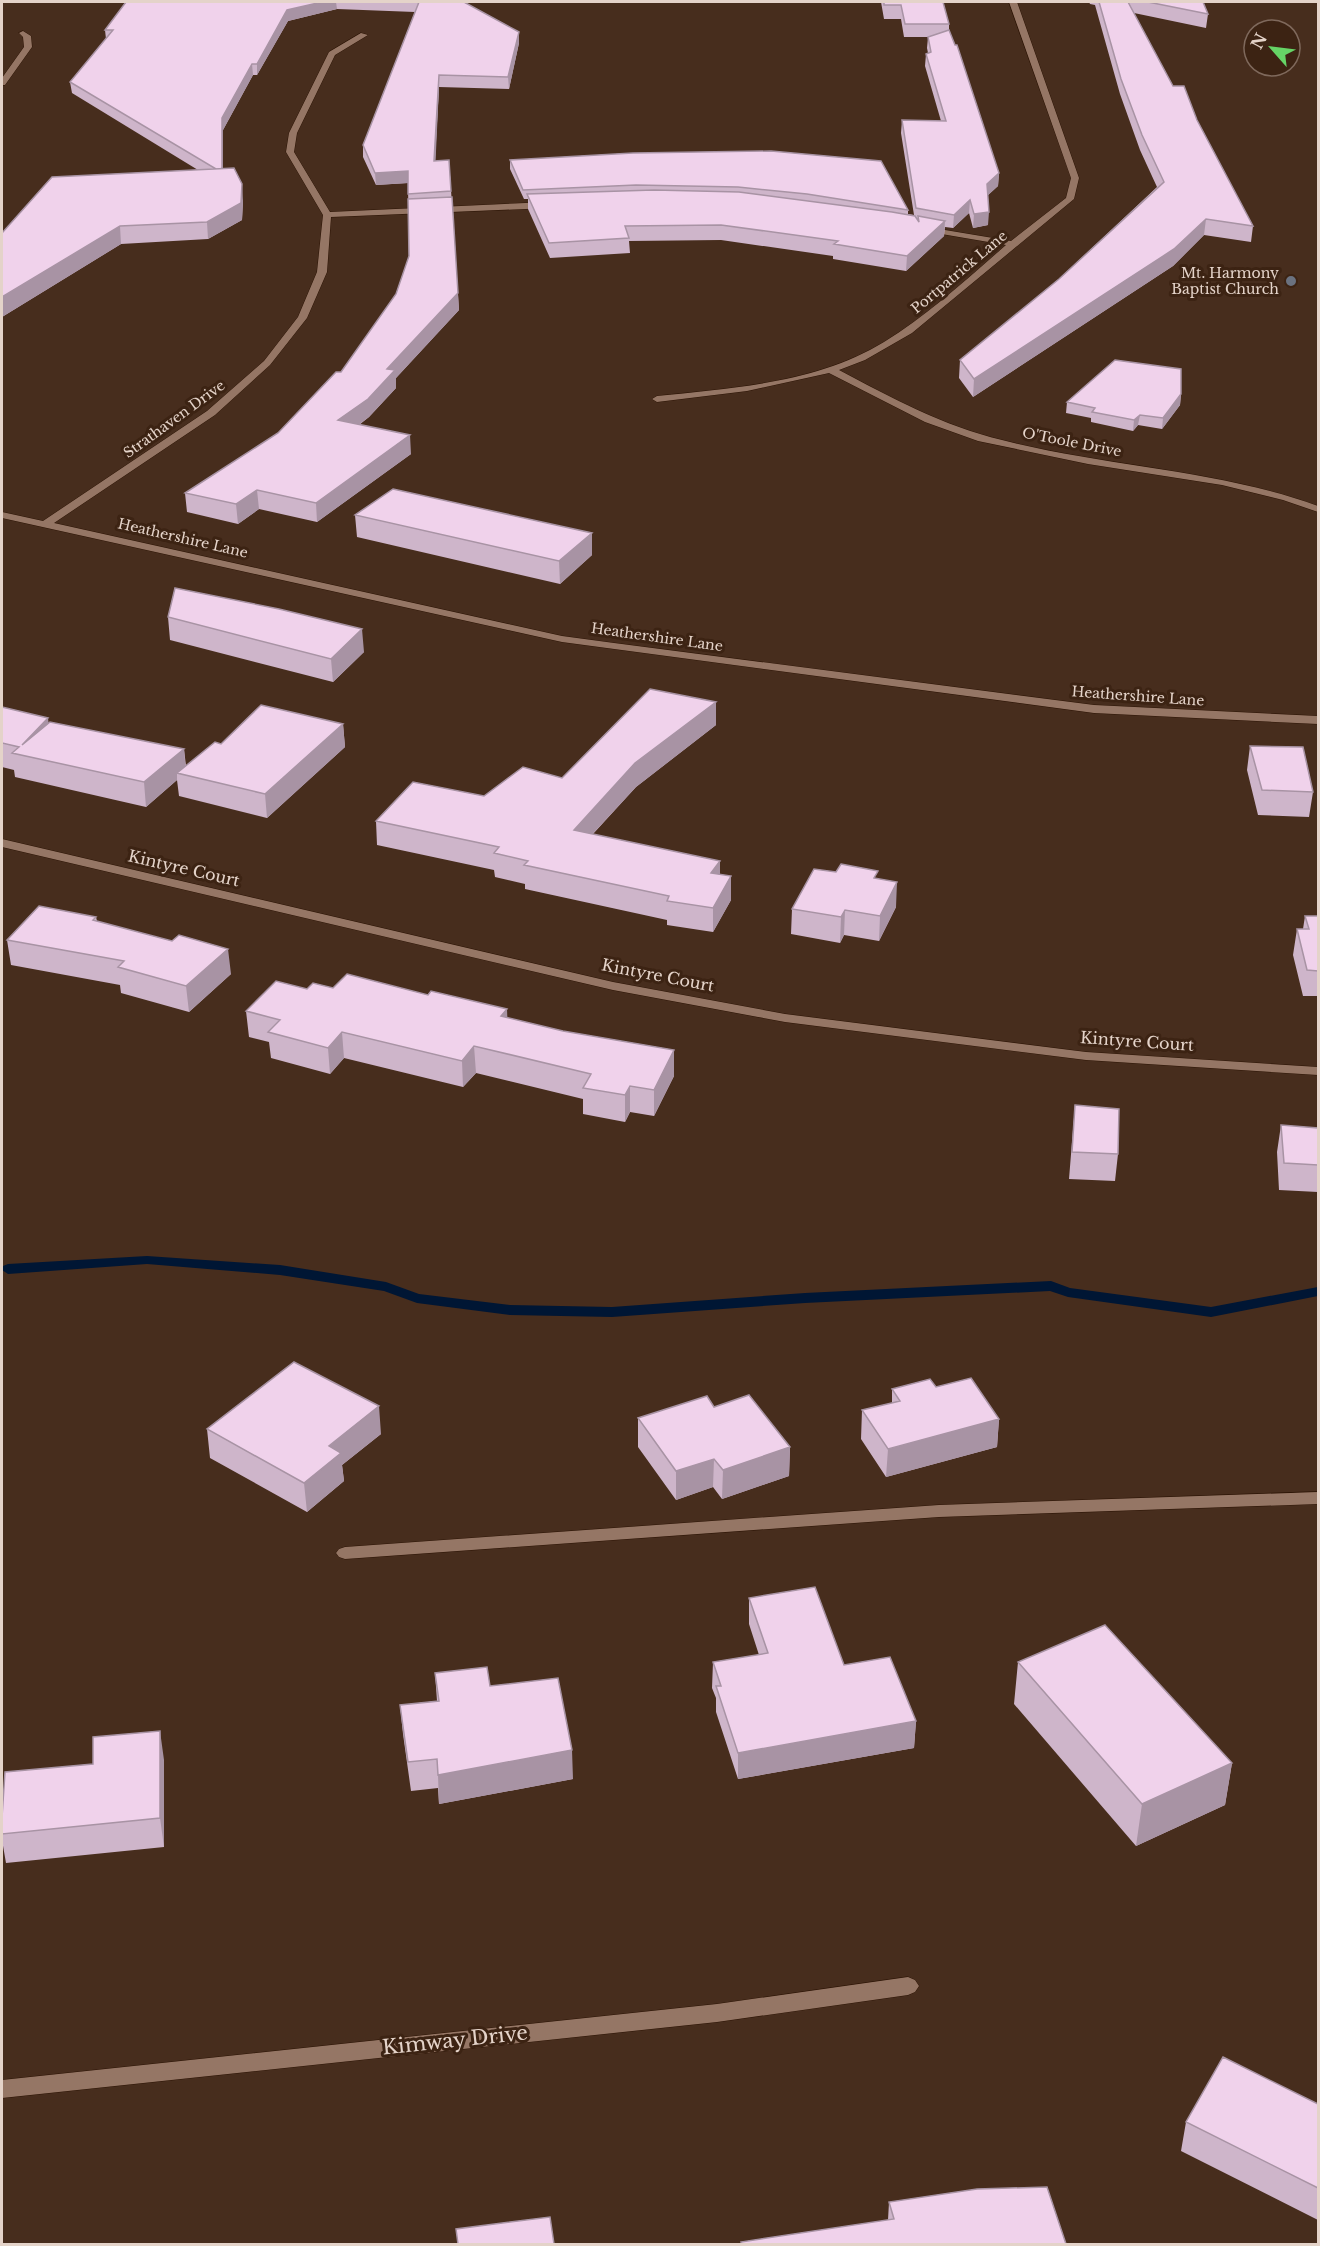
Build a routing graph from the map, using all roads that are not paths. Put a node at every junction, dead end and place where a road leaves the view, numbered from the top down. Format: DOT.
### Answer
graph roads {
  1 [pos="1013,2"];
  2 [pos="23,33"];
  3 [pos="364,35"];
  4 [pos="2,81"];
  5 [pos="555,205"];
  6 [pos="327,215"];
  7 [pos="911,226"];
  8 [pos="1014,244"];
  9 [pos="831,370"];
  10 [pos="657,399"];
  11 [pos="1318,509"];
  12 [pos="2,515"];
  13 [pos="45,524"];
  14 [pos="1318,720"];
  15 [pos="2,843"];
  16 [pos="1318,1071"];
  17 [pos="1318,1498"];
  18 [pos="345,1553"];
  19 [pos="909,1986"];
  20 [pos="2,2089"];
  1 -- 8 [label="street, Portpatrick Lane"];
  2 -- 4 [label="street"];
  3 -- 6 [label="street"];
  5 -- 6 [label="street"];
  6 -- 13 [label="street, Strathaven Drive"];
  7 -- 8 [label="street"];
  8 -- 9 [label="street, Portpatrick Lane"];
  9 -- 10 [label="street, Portpatrick Lane"];
  9 -- 11 [label="street, O'Toole Drive"];
  12 -- 13 [label="street, Heathershire Lane"];
  13 -- 14 [label="street, Heathershire Lane"];
  15 -- 16 [label="street, Kintyre Court"];
  17 -- 18 [label="street"];
  19 -- 20 [label="street, Kimway Drive"];
}
